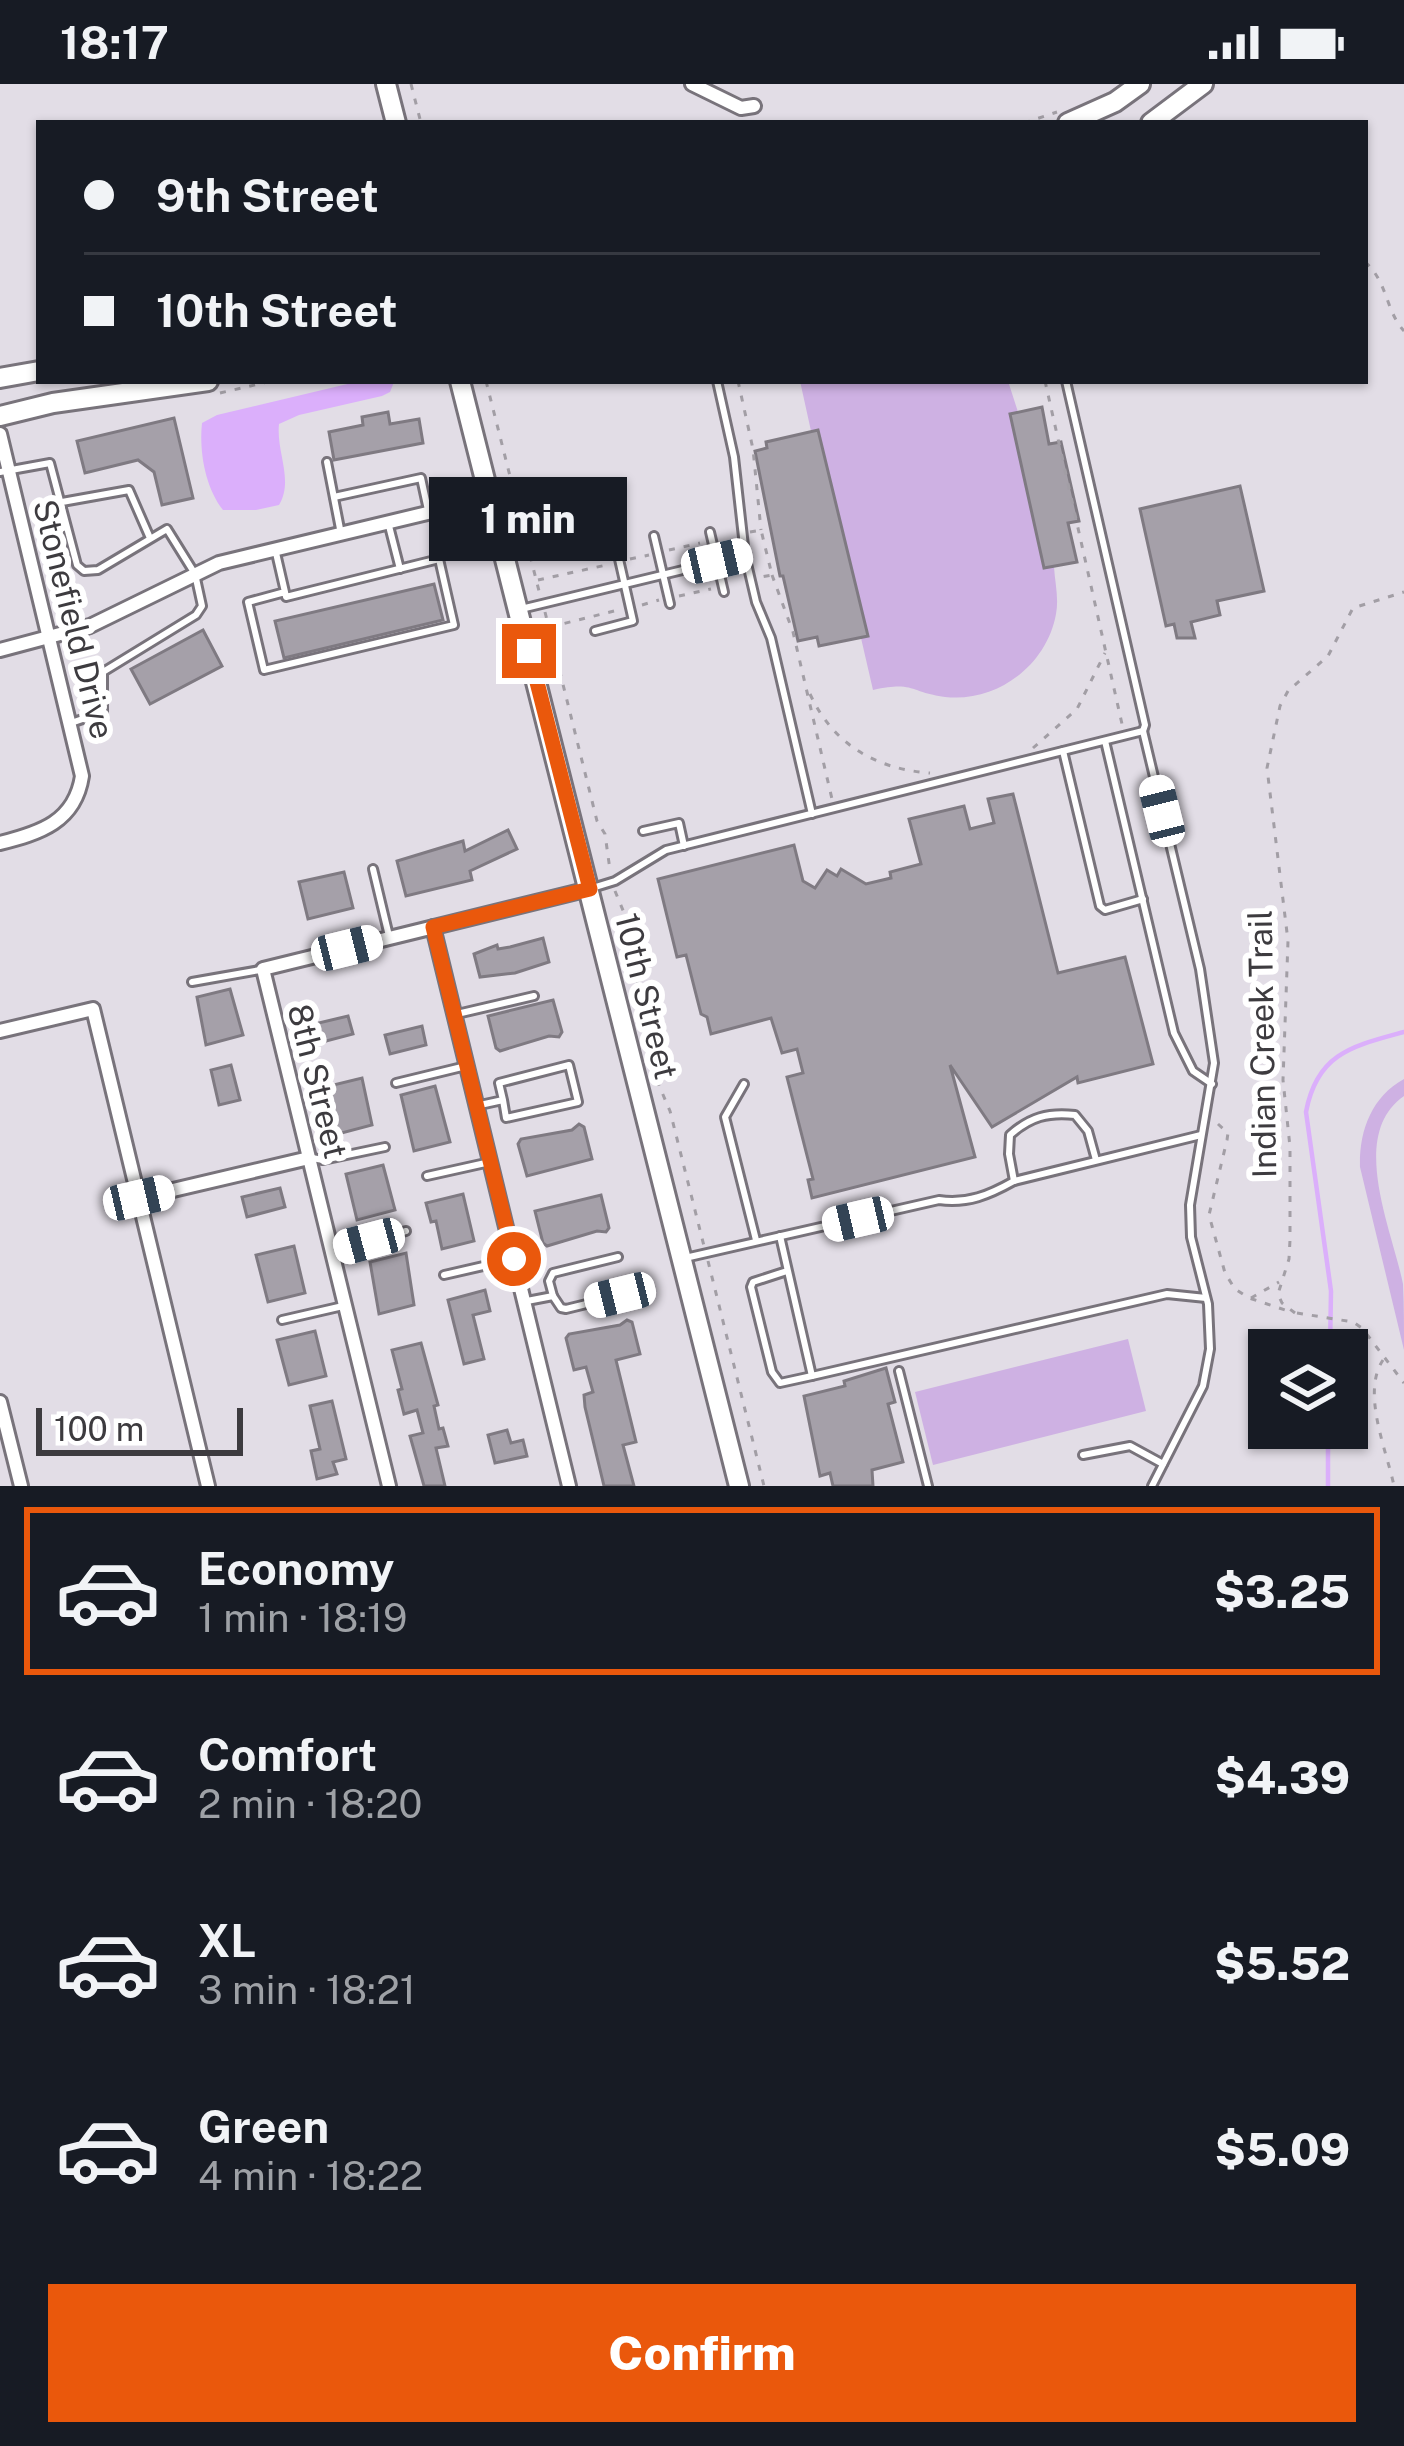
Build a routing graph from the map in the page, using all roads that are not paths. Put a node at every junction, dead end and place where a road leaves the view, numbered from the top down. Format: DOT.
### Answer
graph roads {
  1 [pos="386,84"];
  2 [pos="692,84"];
  3 [pos="1140,84"];
  4 [pos="1203,84"];
  5 [pos="754,106"];
  6 [pos="395,120"];
  7 [pos="1075,120"];
  8 [pos="1155,120"];
  9 [pos="36,371"];
  10 [pos="0,379"];
  11 [pos="187,384"];
  12 [pos="461,384"];
  13 [pos="718,384"];
  14 [pos="1067,384"];
  15 [pos="0,416"];
  16 [pos="0,434"];
  17 [pos="327,462"];
  18 [pos="4,471"];
  19 [pos="334,497"];
  20 [pos="490,498"];
  21 [pos="62,502"];
  22 [pos="429,512"];
  23 [pos="388,522"];
  24 [pos="710,532"];
  25 [pos="341,533"];
  26 [pos="654,536"];
  27 [pos="151,538"];
  28 [pos="275,549"];
  29 [pos="579,554"];
  30 [pos="745,555"];
  31 [pos="717,561"];
  32 [pos="400,569"];
  33 [pos="195,574"];
  34 [pos="663,574"];
  35 [pos="625,584"];
  36 [pos="720,590"];
  37 [pos="285,592"];
  38 [pos="670,604"];
  39 [pos="518,609"];
  40 [pos="595,631"];
  41 [pos="49,638"];
  42 [pos="0,650"];
  43 [pos="71,723"];
  44 [pos="1143,731"];
  45 [pos="1105,741"];
  46 [pos="1063,751"];
  47 [pos="812,814"];
  48 [pos="643,831"];
  49 [pos="0,843"];
  50 [pos="684,846"];
  51 [pos="373,869"];
  52 [pos="590,889"];
  53 [pos="1143,899"];
  54 [pos="433,927"];
  55 [pos="389,938"];
  56 [pos="263,968"];
  57 [pos="192,982"];
  58 [pos="534,996"];
  59 [pos="454,1015"];
  60 [pos="0,1031"];
  61 [pos="466,1066"];
  62 [pos="396,1083"];
  63 [pos="744,1084"];
  64 [pos="1212,1084"];
  65 [pos="503,1100"];
  66 [pos="476,1106"];
  67 [pos="1203,1135"];
  68 [pos="385,1147"];
  69 [pos="309,1158"];
  70 [pos="1096,1160"];
  71 [pos="490,1162"];
  72 [pos="427,1176"];
  73 [pos="1014,1181"];
  74 [pos="139,1198"];
  75 [pos="406,1232"];
  76 [pos="780,1236"];
  77 [pos="756,1240"];
  78 [pos="332,1251"];
  79 [pos="618,1257"];
  80 [pos="514,1259"];
  81 [pos="682,1259"];
  82 [pos="788,1271"];
  83 [pos="444,1274"];
  84 [pos="620,1295"];
  85 [pos="553,1296"];
  86 [pos="1206,1298"];
  87 [pos="524,1302"];
  88 [pos="345,1305"];
  89 [pos="282,1320"];
  90 [pos="899,1371"];
  91 [pos="812,1376"];
  92 [pos="0,1402"];
  93 [pos="1083,1455"];
  94 [pos="1164,1464"];
  95 [pos="21,1486"];
  96 [pos="208,1486"];
  97 [pos="389,1486"];
  98 [pos="568,1486"];
  99 [pos="739,1486"];
  100 [pos="928,1486"];
  101 [pos="1152,1486"];
  1 -- 6 [label="street"];
  2 -- 5 [label="street"];
  3 -- 7 [label="street"];
  4 -- 8 [label="street"];
  9 -- 10 [label="street"];
  11 -- 15 [label="street"];
  12 -- 20 [label="street, 10th Street"];
  13 -- 30 [label="lane"];
  14 -- 44 [label="lane"];
  16 -- 18 [label="street, Stonefield Drive"];
  17 -- 19 [label="lane"];
  18 -- 21 [label="lane"];
  18 -- 41 [label="street, Stonefield Drive"];
  19 -- 22 [label="lane"];
  19 -- 25 [label="lane"];
  20 -- 22 [label="street"];
  20 -- 39 [label="street, 10th Street"];
  21 -- 27 [label="lane"];
  21 -- 27 [label="lane"];
  22 -- 23 [label="street"];
  23 -- 25 [label="street"];
  23 -- 32 [label="lane"];
  24 -- 31 [label="lane"];
  25 -- 28 [label="street"];
  26 -- 34 [label="lane"];
  27 -- 33 [label="lane"];
  28 -- 33 [label="street"];
  28 -- 37 [label="lane"];
  29 -- 35 [label="lane"];
  30 -- 31 [label="lane"];
  30 -- 47 [label="lane"];
  31 -- 34 [label="lane"];
  31 -- 36 [label="lane"];
  32 -- 37 [label="lane"];
  32 -- 37 [label="lane"];
  33 -- 41 [label="street"];
  33 -- 43 [label="lane"];
  34 -- 35 [label="lane"];
  34 -- 38 [label="lane"];
  35 -- 39 [label="lane"];
  35 -- 40 [label="lane"];
  39 -- 52 [label="street, 10th Street"];
  41 -- 42 [label="street"];
  41 -- 43 [label="street, Stonefield Drive"];
  43 -- 49 [label="street, Stonefield Drive"];
  44 -- 45 [label="lane"];
  44 -- 64 [label="lane"];
  45 -- 46 [label="lane"];
  45 -- 53 [label="lane"];
  46 -- 47 [label="lane"];
  46 -- 53 [label="lane"];
  47 -- 50 [label="lane"];
  48 -- 50 [label="lane"];
  50 -- 52 [label="lane"];
  51 -- 55 [label="lane"];
  52 -- 54 [label="street"];
  52 -- 81 [label="street, 10th Street"];
  53 -- 64 [label="lane"];
  54 -- 55 [label="street"];
  54 -- 59 [label="street"];
  55 -- 56 [label="street"];
  56 -- 57 [label="lane"];
  56 -- 69 [label="street, 8th Street"];
  58 -- 59 [label="lane"];
  59 -- 61 [label="street"];
  60 -- 74 [label="street"];
  61 -- 62 [label="lane"];
  61 -- 66 [label="street"];
  63 -- 77 [label="lane"];
  64 -- 67 [label="lane"];
  65 -- 65 [label="lane"];
  65 -- 66 [label="lane"];
  66 -- 71 [label="street"];
  67 -- 70 [label="lane"];
  67 -- 86 [label="lane"];
  68 -- 69 [label="lane"];
  69 -- 74 [label="street"];
  69 -- 78 [label="street, 8th Street"];
  70 -- 73 [label="lane"];
  70 -- 73 [label="lane"];
  71 -- 72 [label="lane"];
  71 -- 80 [label="street"];
  73 -- 76 [label="lane"];
  74 -- 96 [label="street"];
  75 -- 78 [label="lane"];
  76 -- 77 [label="lane"];
  76 -- 82 [label="lane"];
  77 -- 81 [label="lane"];
  78 -- 88 [label="street, 8th Street"];
  79 -- 85 [label="lane"];
  80 -- 83 [label="lane"];
  80 -- 87 [label="street"];
  81 -- 99 [label="street, 10th Street"];
  82 -- 91 [label="lane"];
  82 -- 91 [label="lane"];
  84 -- 85 [label="lane"];
  85 -- 87 [label="lane"];
  86 -- 91 [label="lane"];
  86 -- 94 [label="lane"];
  87 -- 98 [label="street"];
  88 -- 89 [label="lane"];
  88 -- 97 [label="street, 8th Street"];
  90 -- 100 [label="lane"];
  92 -- 95 [label="street"];
  93 -- 94 [label="lane"];
  94 -- 101 [label="lane"];
}
